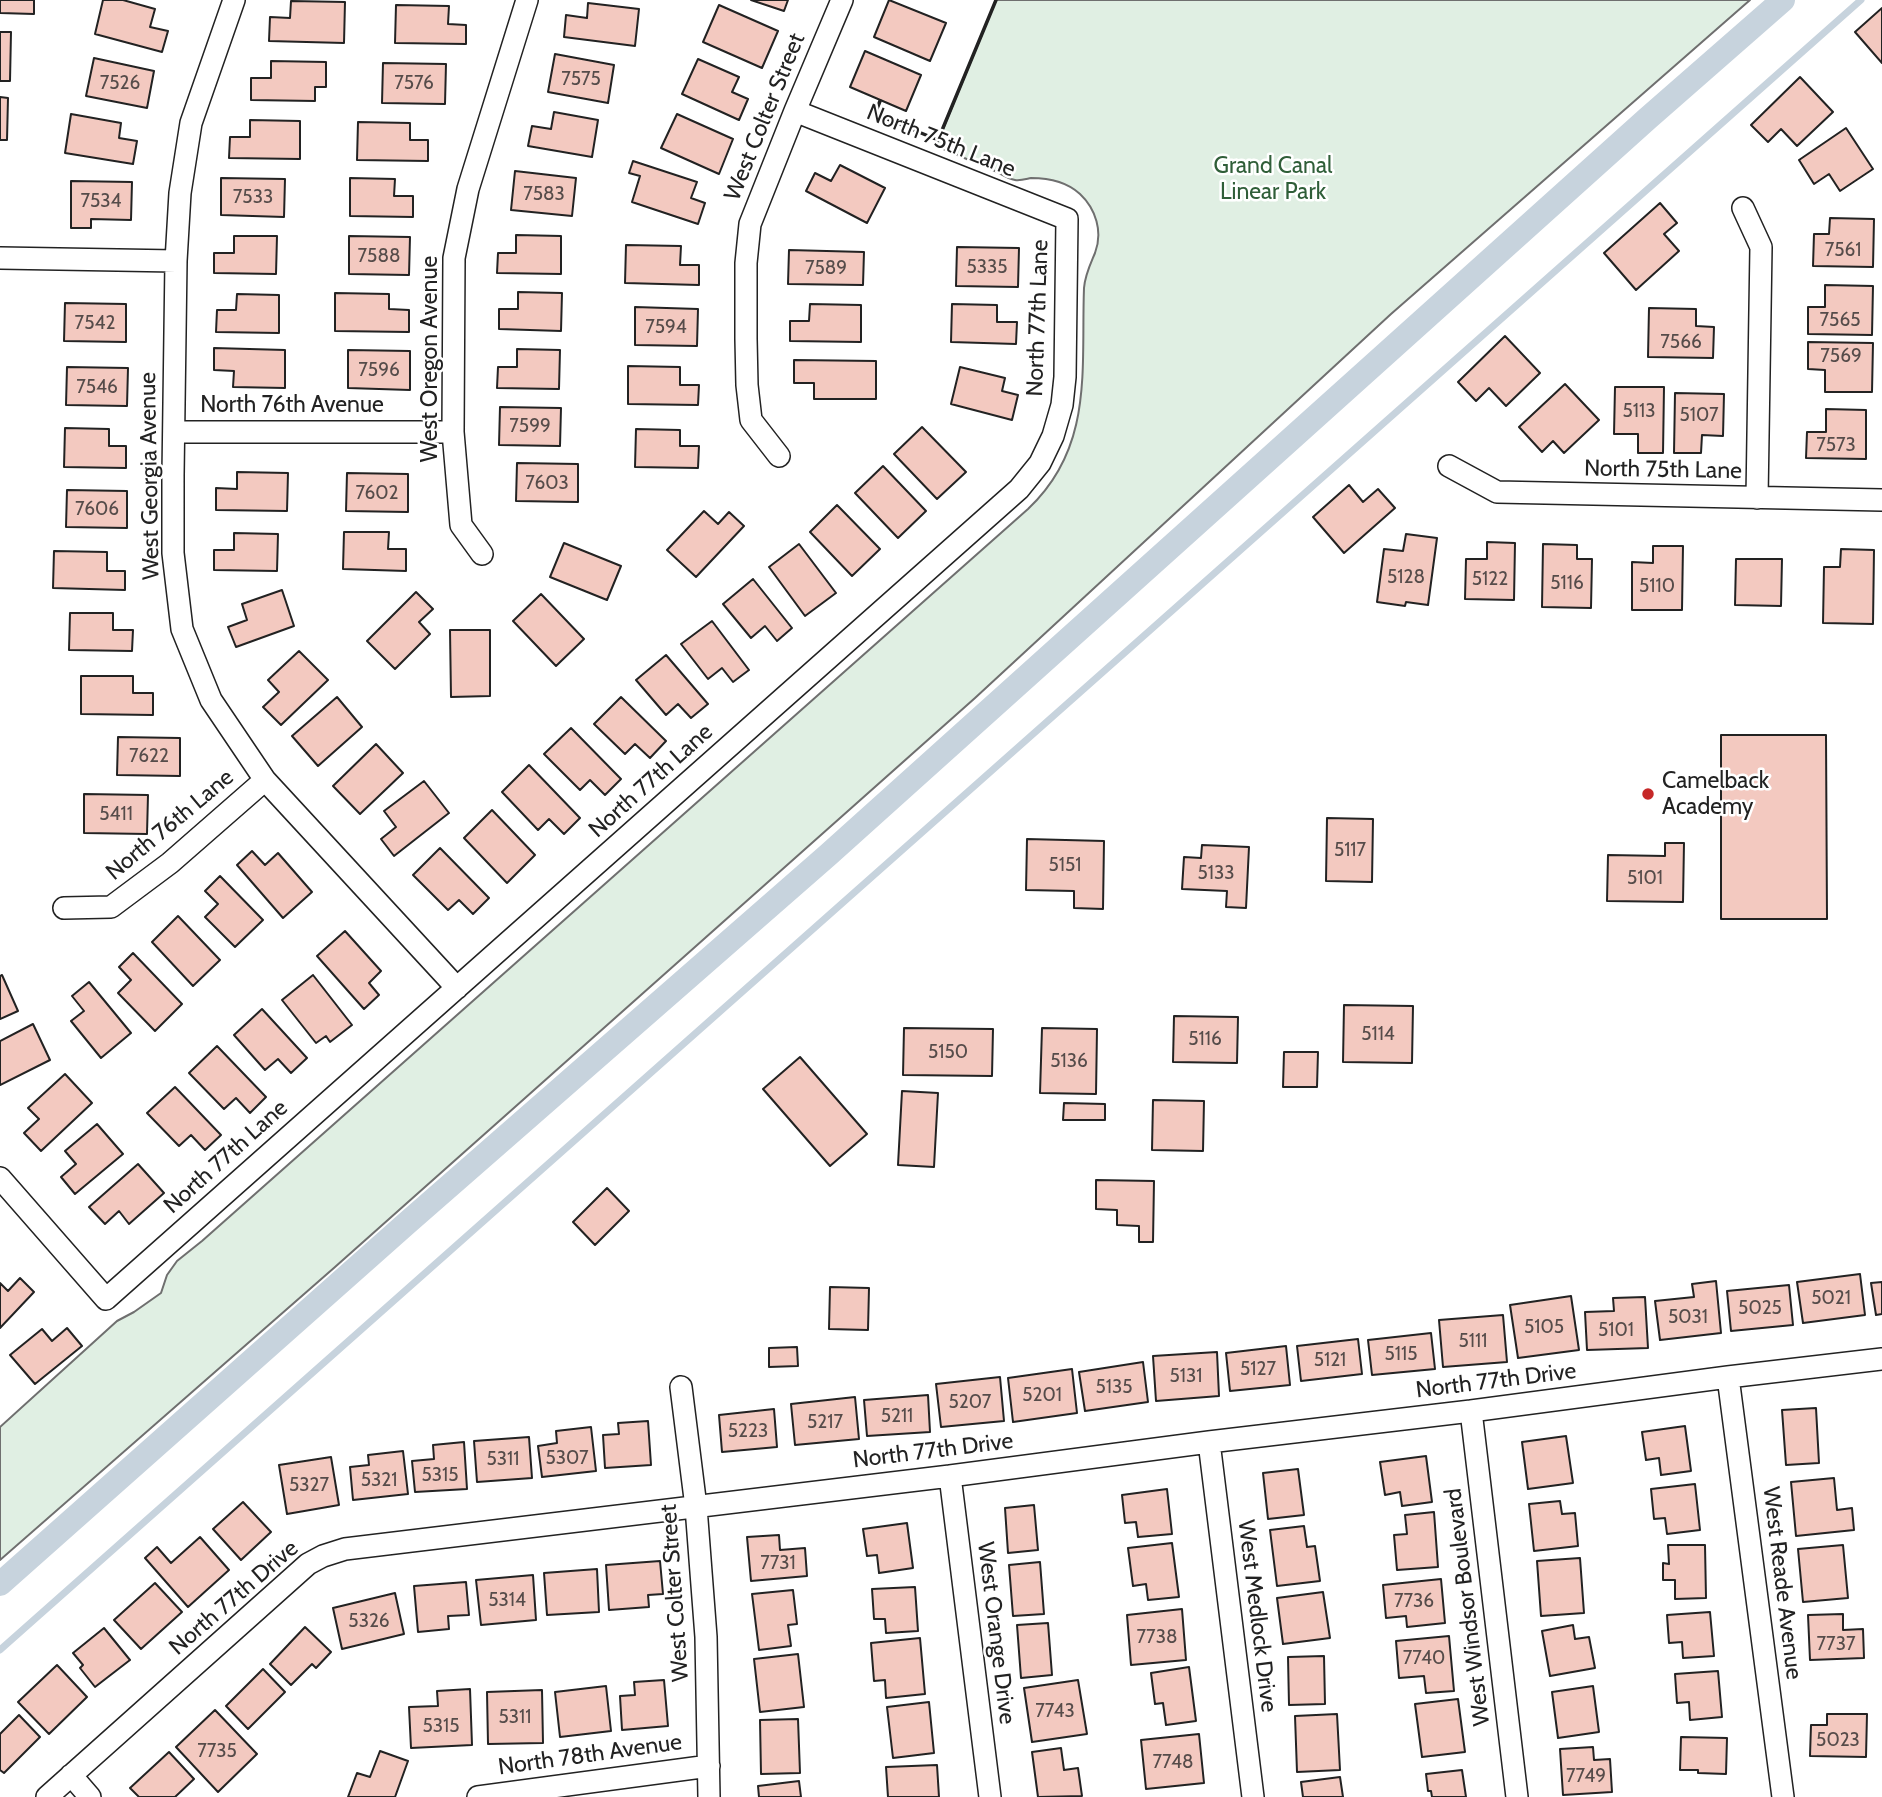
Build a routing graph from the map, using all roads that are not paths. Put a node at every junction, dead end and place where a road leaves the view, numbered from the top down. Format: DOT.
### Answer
graph roads {
  1 [pos="234,0"];
  2 [pos="527,0"];
  3 [pos="842,0"];
  4 [pos="795,111"];
  5 [pos="1743,208"];
  6 [pos="1067,219"];
  7 [pos="0,258"];
  8 [pos="176,261"];
  9 [pos="174,432"];
  10 [pos="453,432"];
  11 [pos="779,456"];
  12 [pos="1449,466"];
  13 [pos="1757,499"];
  14 [pos="1882,500"];
  15 [pos="482,554"];
  16 [pos="265,780"];
  17 [pos="64,908"];
  18 [pos="457,988"];
  19 [pos="0,1178"];
  20 [pos="1882,1359"];
  21 [pos="1728,1377"];
  22 [pos="681,1387"];
  23 [pos="1471,1411"];
  24 [pos="1209,1442"];
  25 [pos="950,1476"];
  26 [pos="696,1507"];
  27 [pos="709,1766"];
  28 [pos="71,1775"];
  29 [pos="47,1797"];
  30 [pos="90,1797"];
  31 [pos="478,1797"];
  32 [pos="709,1797"];
  33 [pos="990,1797"];
  34 [pos="1254,1797"];
  35 [pos="1517,1797"];
  36 [pos="1783,1797"];
  1 -- 8 [label="street, West Georgia Avenue"];
  2 -- 10 [label="street, West Oregon Avenue"];
  3 -- 4 [label="street, West Colter Street"];
  4 -- 6 [label="street, North 75th Lane"];
  4 -- 11 [label="street, West Colter Street"];
  5 -- 13 [label="street"];
  6 -- 18 [label="street, North 77th Lane"];
  7 -- 8 [label="street"];
  8 -- 9 [label="street, West Georgia Avenue"];
  9 -- 10 [label="street, North 76th Avenue"];
  9 -- 16 [label="street, West Georgia Avenue"];
  10 -- 15 [label="street, West Oregon Avenue"];
  12 -- 13 [label="street, North 75th Lane"];
  13 -- 14 [label="street, North 75th Lane"];
  16 -- 17 [label="street, North 76th Lane"];
  16 -- 18 [label="street, West Georgia Avenue"];
  18 -- 19 [label="street, North 77th Lane"];
  20 -- 21 [label="street, North 77th Drive"];
  21 -- 23 [label="street, North 77th Drive"];
  21 -- 36 [label="street, West Reade Avenue"];
  22 -- 26 [label="street, West Colter Street"];
  23 -- 24 [label="street, North 77th Drive"];
  23 -- 35 [label="street, West Windsor Boulevard"];
  24 -- 25 [label="street, North 77th Drive"];
  24 -- 34 [label="street, West Medlock Drive"];
  25 -- 26 [label="street, North 77th Drive"];
  25 -- 33 [label="street, West Orange Drive"];
  26 -- 27 [label="street, West Colter Street"];
  26 -- 28 [label="street, North 77th Drive"];
  27 -- 31 [label="street, North 78th Avenue"];
  27 -- 32 [label="street, West Colter Street"];
  28 -- 29 [label="street, North 77th Drive"];
  28 -- 30 [label="street"];
}
